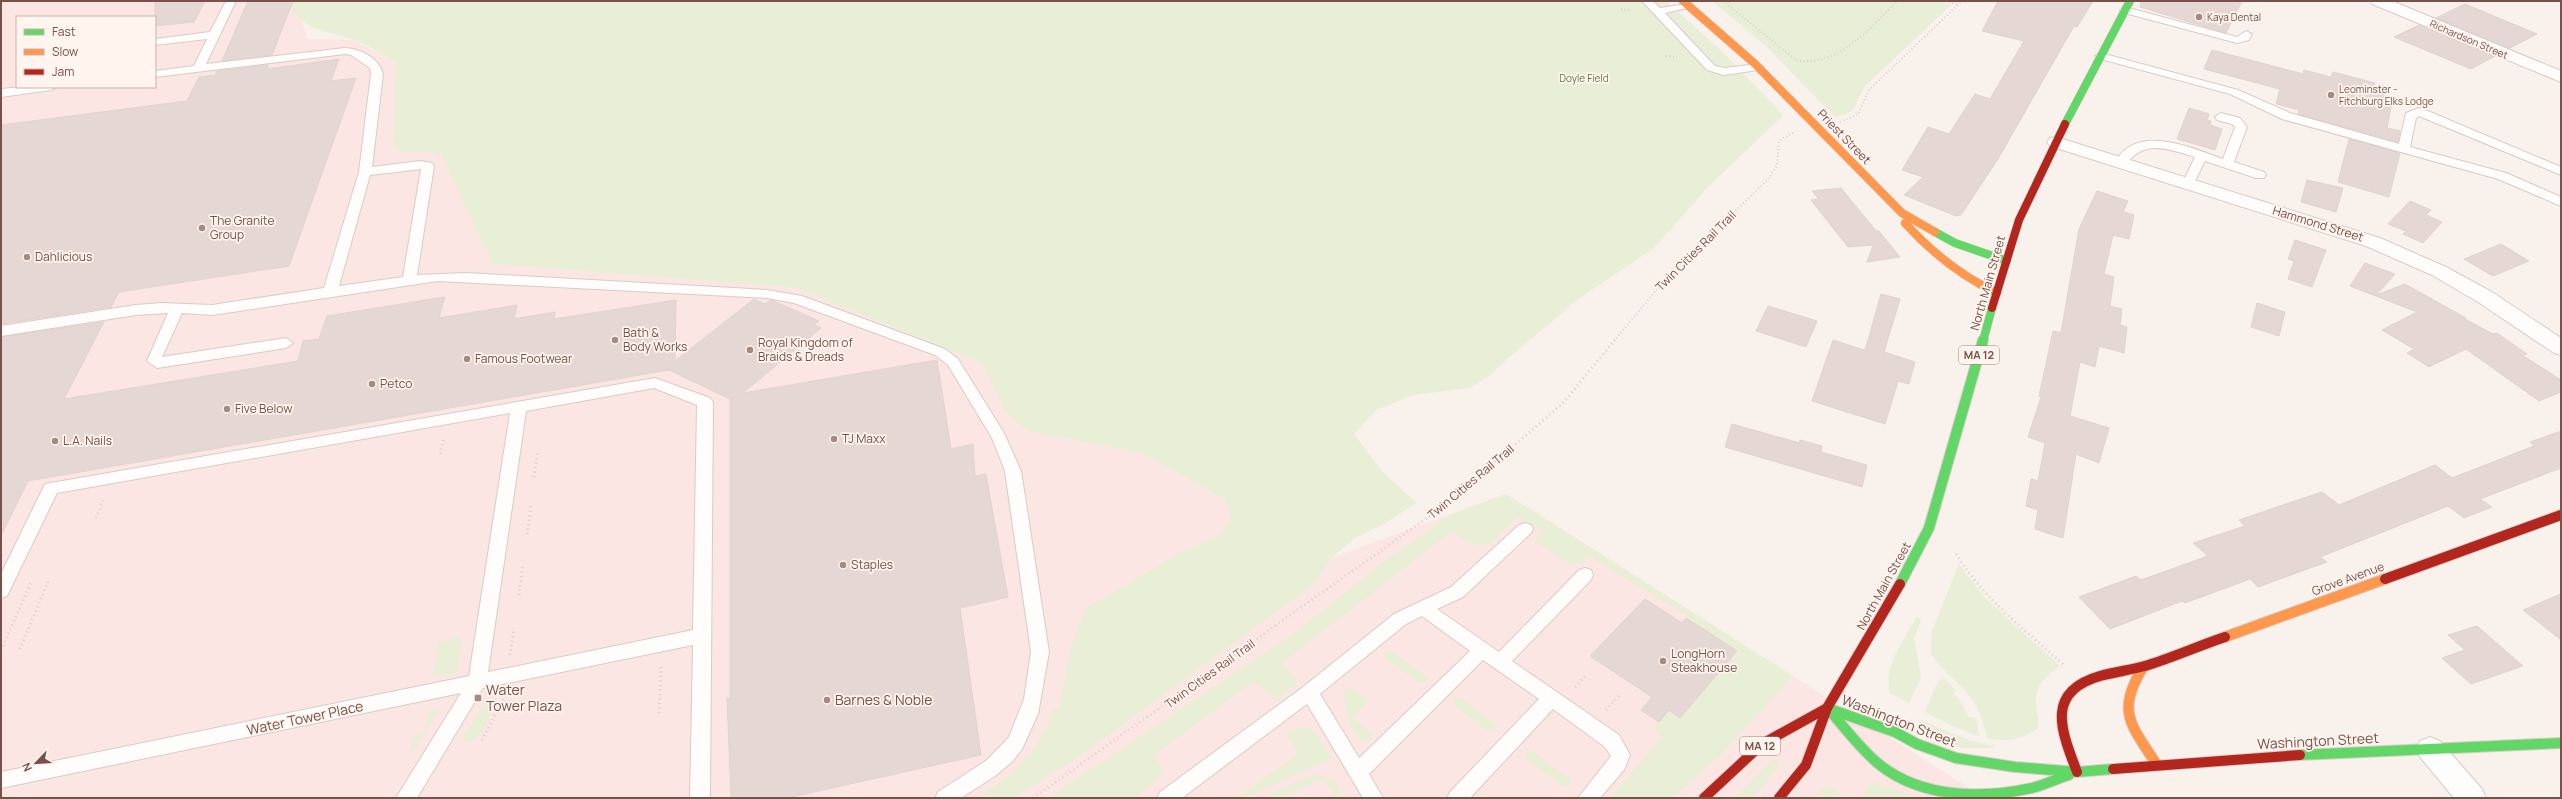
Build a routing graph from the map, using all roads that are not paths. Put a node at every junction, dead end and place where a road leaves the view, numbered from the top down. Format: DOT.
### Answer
graph roads {
  1 [pos="231,1"];
  2 [pos="1648,1"];
  3 [pos="2378,1"];
  4 [pos="1686,3"];
  5 [pos="2128,6"];
  6 [pos="1657,12"];
  7 [pos="2246,34"];
  8 [pos="215,35"];
  9 [pos="156,42"];
  10 [pos="2101,56"];
  11 [pos="1758,67"];
  12 [pos="198,69"];
  13 [pos="156,74"];
  14 [pos="2561,77"];
  15 [pos="43,88"];
  16 [pos="1,93"];
  17 [pos="2221,117"];
  18 [pos="2056,142"];
  19 [pos="2404,148"];
  20 [pos="2201,157"];
  21 [pos="2121,163"];
  22 [pos="2227,165"];
  23 [pos="2561,171"];
  24 [pos="365,172"];
  25 [pos="2260,175"];
  26 [pos="2188,184"];
  27 [pos="2561,202"];
  28 [pos="1892,204"];
  29 [pos="2006,261"];
  30 [pos="408,280"];
  31 [pos="330,292"];
  32 [pos="1998,293"];
  33 [pos="177,309"];
  34 [pos="1,331"];
  35 [pos="286,343"];
  36 [pos="2561,348"];
  37 [pos="519,406"];
  38 [pos="2561,515"];
  39 [pos="1525,529"];
  40 [pos="1585,575"];
  41 [pos="1,591"];
  42 [pos="1423,608"];
  43 [pos="701,636"];
  44 [pos="1482,650"];
  45 [pos="1500,662"];
  46 [pos="2144,666"];
  47 [pos="477,683"];
  48 [pos="1309,692"];
  49 [pos="1552,698"];
  50 [pos="1827,708"];
  51 [pos="2561,743"];
  52 [pos="2430,749"];
  53 [pos="2157,765"];
  54 [pos="1358,772"];
  55 [pos="2077,772"];
  56 [pos="1,780"];
  57 [pos="1173,796"];
  58 [pos="406,798"];
  59 [pos="700,798"];
  60 [pos="945,798"];
  61 [pos="1373,798"];
  62 [pos="1457,798"];
  63 [pos="1588,798"];
  64 [pos="1704,798"];
  65 [pos="1779,798"];
  66 [pos="2472,798"];
  1 -- 8 [label="lane"];
  2 -- 6 [label="lane"];
  3 -- 14 [label="street, Richardson Street"];
  4 -- 6 [label="lane"];
  4 -- 11 [label="main road, Priest Street"];
  5 -- 7 [label="lane"];
  5 -- 10 [label="main road, North Main Street / MA 12"];
  6 -- 11 [label="lane"];
  8 -- 9 [label="lane"];
  8 -- 12 [label="lane"];
  10 -- 18 [label="main road, North Main Street / MA 12"];
  10 -- 19 [label="lane"];
  11 -- 28 [label="main road, Priest Street"];
  12 -- 13 [label="lane"];
  12 -- 24 [label="lane"];
  15 -- 16 [label="lane"];
  17 -- 22 [label="lane"];
  18 -- 21 [label="street, Hammond Street"];
  18 -- 29 [label="main road, North Main Street / MA 12"];
  19 -- 23 [label="lane"];
  19 -- 27 [label="lane"];
  20 -- 21 [label="lane"];
  20 -- 22 [label="lane"];
  20 -- 26 [label="lane"];
  21 -- 26 [label="street, Hammond Street"];
  22 -- 25 [label="lane"];
  24 -- 30 [label="lane"];
  24 -- 31 [label="lane"];
  26 -- 36 [label="street, Hammond Street"];
  28 -- 29 [label="main road, Priest Street"];
  28 -- 32 [label="main road"];
  29 -- 32 [label="main road, North Main Street / MA 12"];
  30 -- 31 [label="lane"];
  30 -- 60 [label="lane"];
  31 -- 33 [label="lane"];
  32 -- 50 [label="main road, North Main Street / MA 12"];
  33 -- 34 [label="lane"];
  33 -- 35 [label="lane"];
  37 -- 41 [label="lane"];
  37 -- 43 [label="lane"];
  37 -- 47 [label="lane"];
  38 -- 46 [label="main road, Grove Avenue"];
  39 -- 42 [label="lane"];
  40 -- 45 [label="lane"];
  42 -- 44 [label="lane"];
  42 -- 48 [label="lane"];
  43 -- 47 [label="lane, Water Tower Place"];
  43 -- 59 [label="lane"];
  44 -- 45 [label="lane"];
  44 -- 54 [label="lane"];
  45 -- 49 [label="lane"];
  46 -- 53 [label="main road"];
  46 -- 55 [label="main road, Grove Avenue"];
  47 -- 56 [label="lane, Water Tower Place"];
  47 -- 58 [label="lane"];
  48 -- 54 [label="lane"];
  48 -- 57 [label="lane"];
  49 -- 62 [label="lane"];
  49 -- 63 [label="lane"];
  50 -- 55 [label="main road, Washington Street"];
  50 -- 55 [label="main road, Washington Street"];
  50 -- 64 [label="main road, MA 12"];
  50 -- 65 [label="main road, North Main Street / MA 12"];
  51 -- 52 [label="main road, Washington Street"];
  52 -- 53 [label="main road, Washington Street"];
  52 -- 66 [label="street"];
  53 -- 55 [label="main road, Washington Street"];
  54 -- 61 [label="lane"];
}
